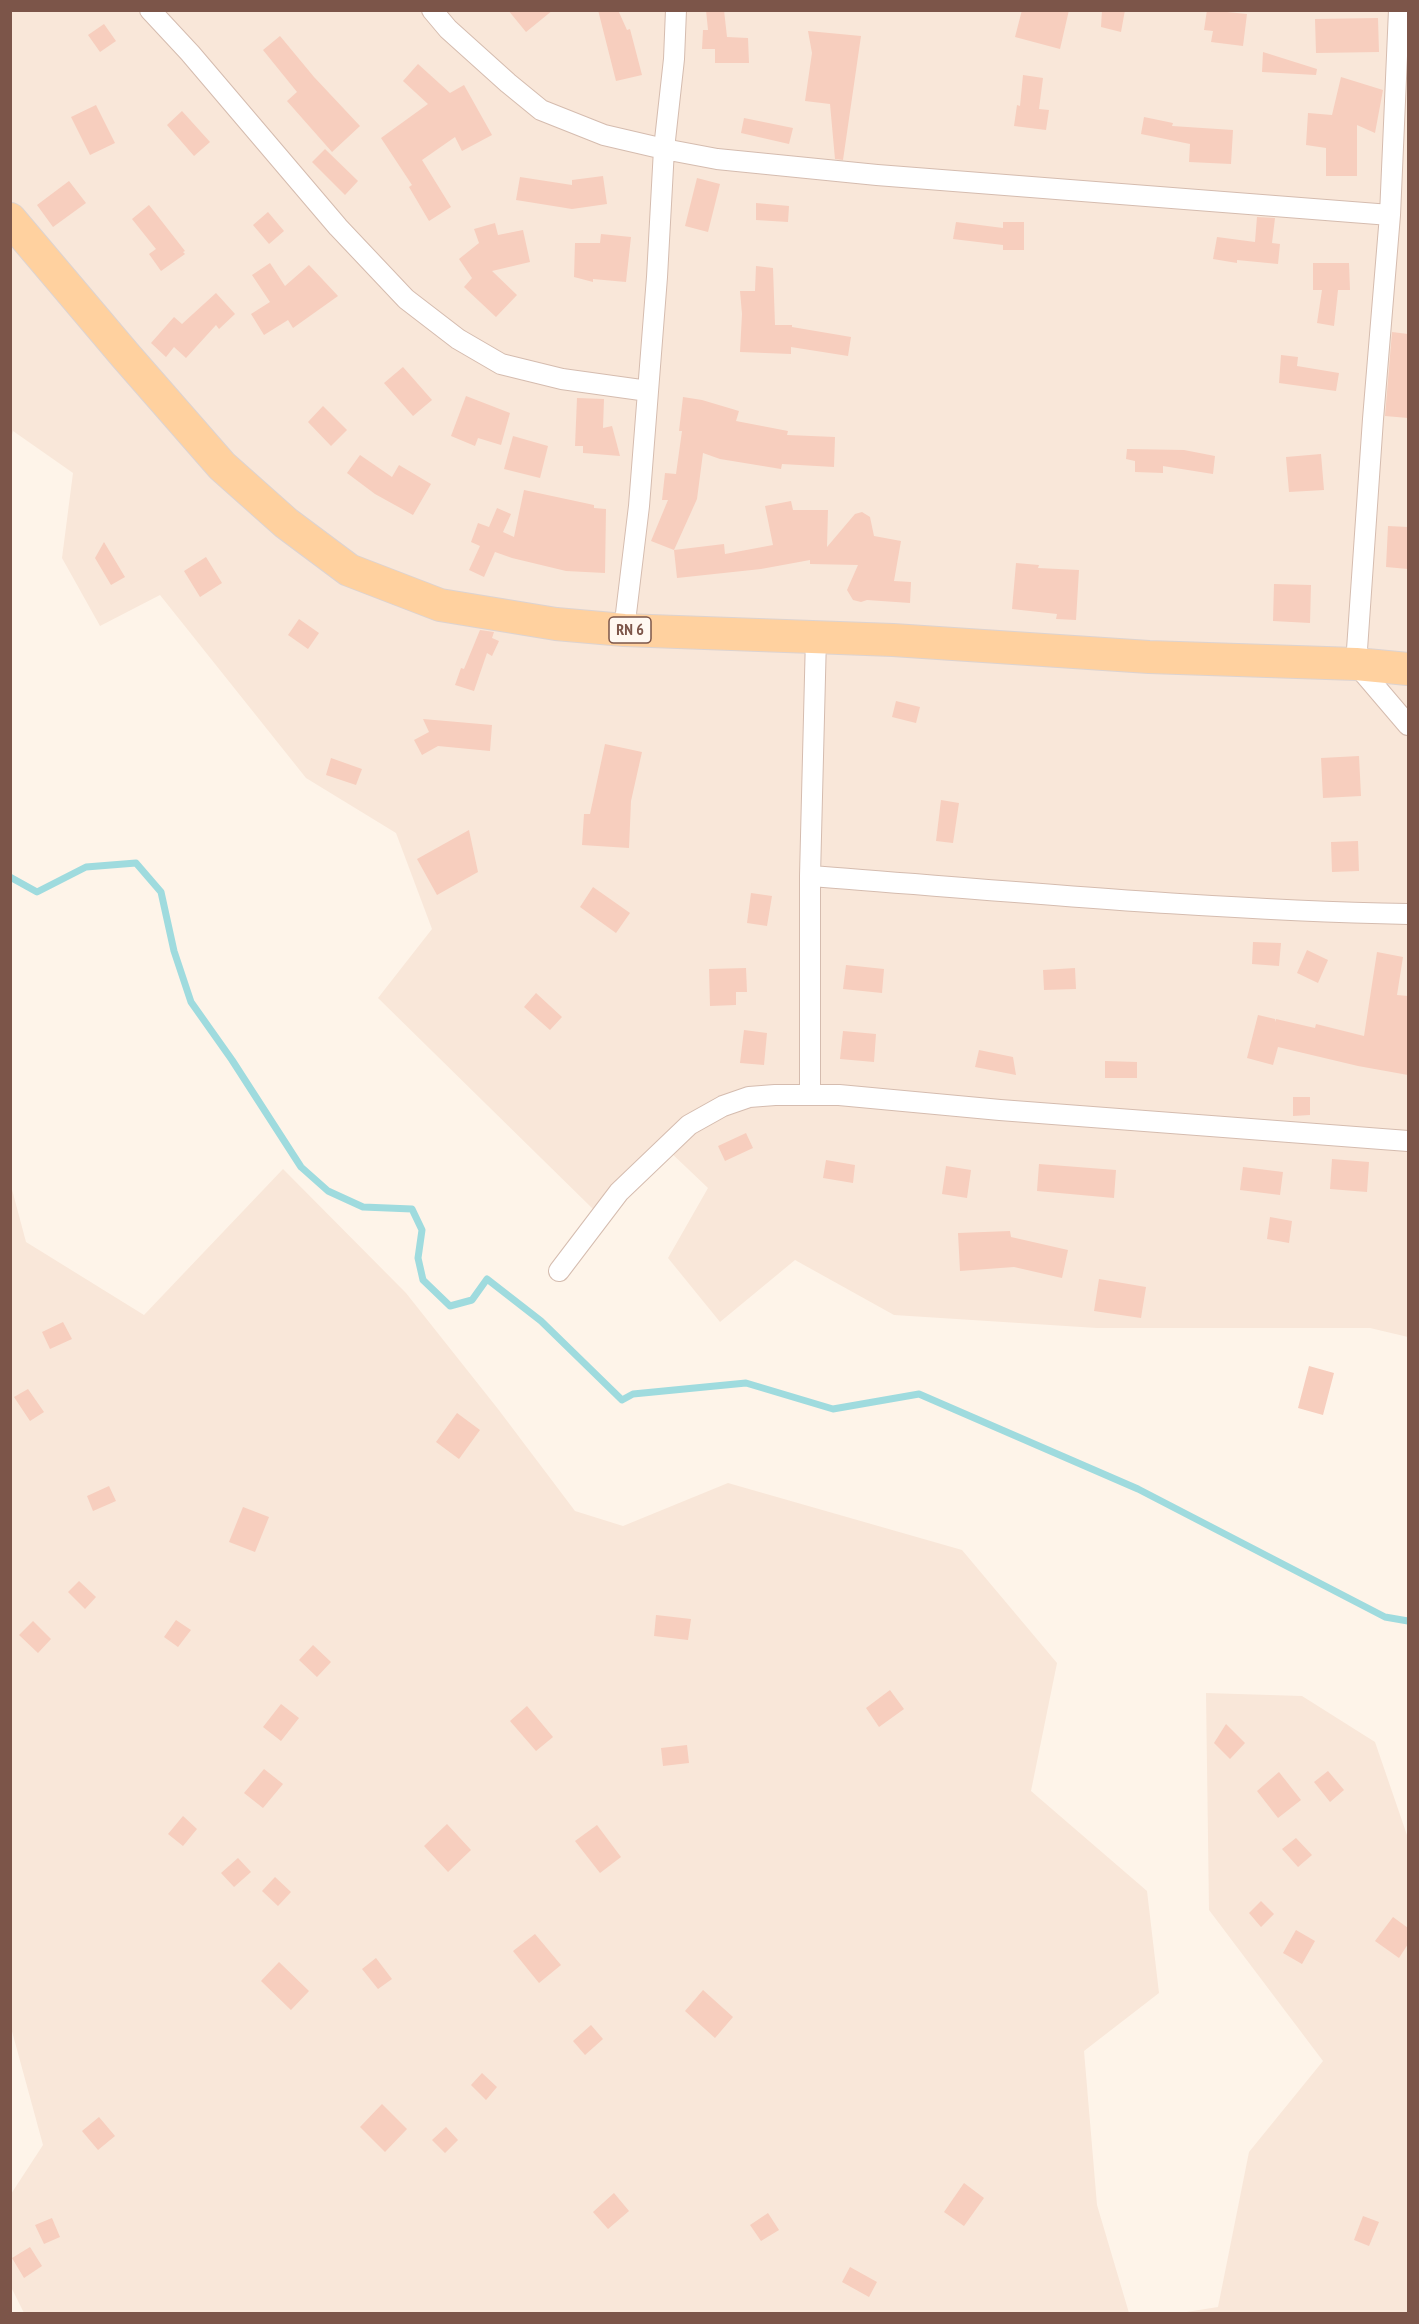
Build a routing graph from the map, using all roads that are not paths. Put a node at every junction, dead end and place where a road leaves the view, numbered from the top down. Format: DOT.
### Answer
graph roads {
  1 [pos="150,10"];
  2 [pos="432,10"];
  3 [pos="676,10"];
  4 [pos="1399,10"];
  5 [pos="664,149"];
  6 [pos="1390,215"];
  7 [pos="10,219"];
  8 [pos="648,391"];
  9 [pos="624,630"];
  10 [pos="816,637"];
  11 [pos="1356,664"];
  12 [pos="1408,669"];
  13 [pos="1408,725"];
  14 [pos="810,876"];
  15 [pos="1408,914"];
  16 [pos="810,1094"];
  17 [pos="1408,1141"];
  18 [pos="559,1271"];
  1 -- 8 [label="street"];
  2 -- 5 [label="street"];
  3 -- 5 [label="street"];
  4 -- 6 [label="street"];
  5 -- 6 [label="street"];
  5 -- 8 [label="street"];
  6 -- 11 [label="street"];
  7 -- 9 [label="main road, RN 6"];
  8 -- 9 [label="street"];
  9 -- 10 [label="main road, RN 6"];
  10 -- 11 [label="main road, RN 6"];
  10 -- 14 [label="street"];
  11 -- 12 [label="main road, RN 6"];
  11 -- 13 [label="street"];
  14 -- 15 [label="street"];
  14 -- 16 [label="street"];
  16 -- 17 [label="street"];
  16 -- 18 [label="street"];
}
